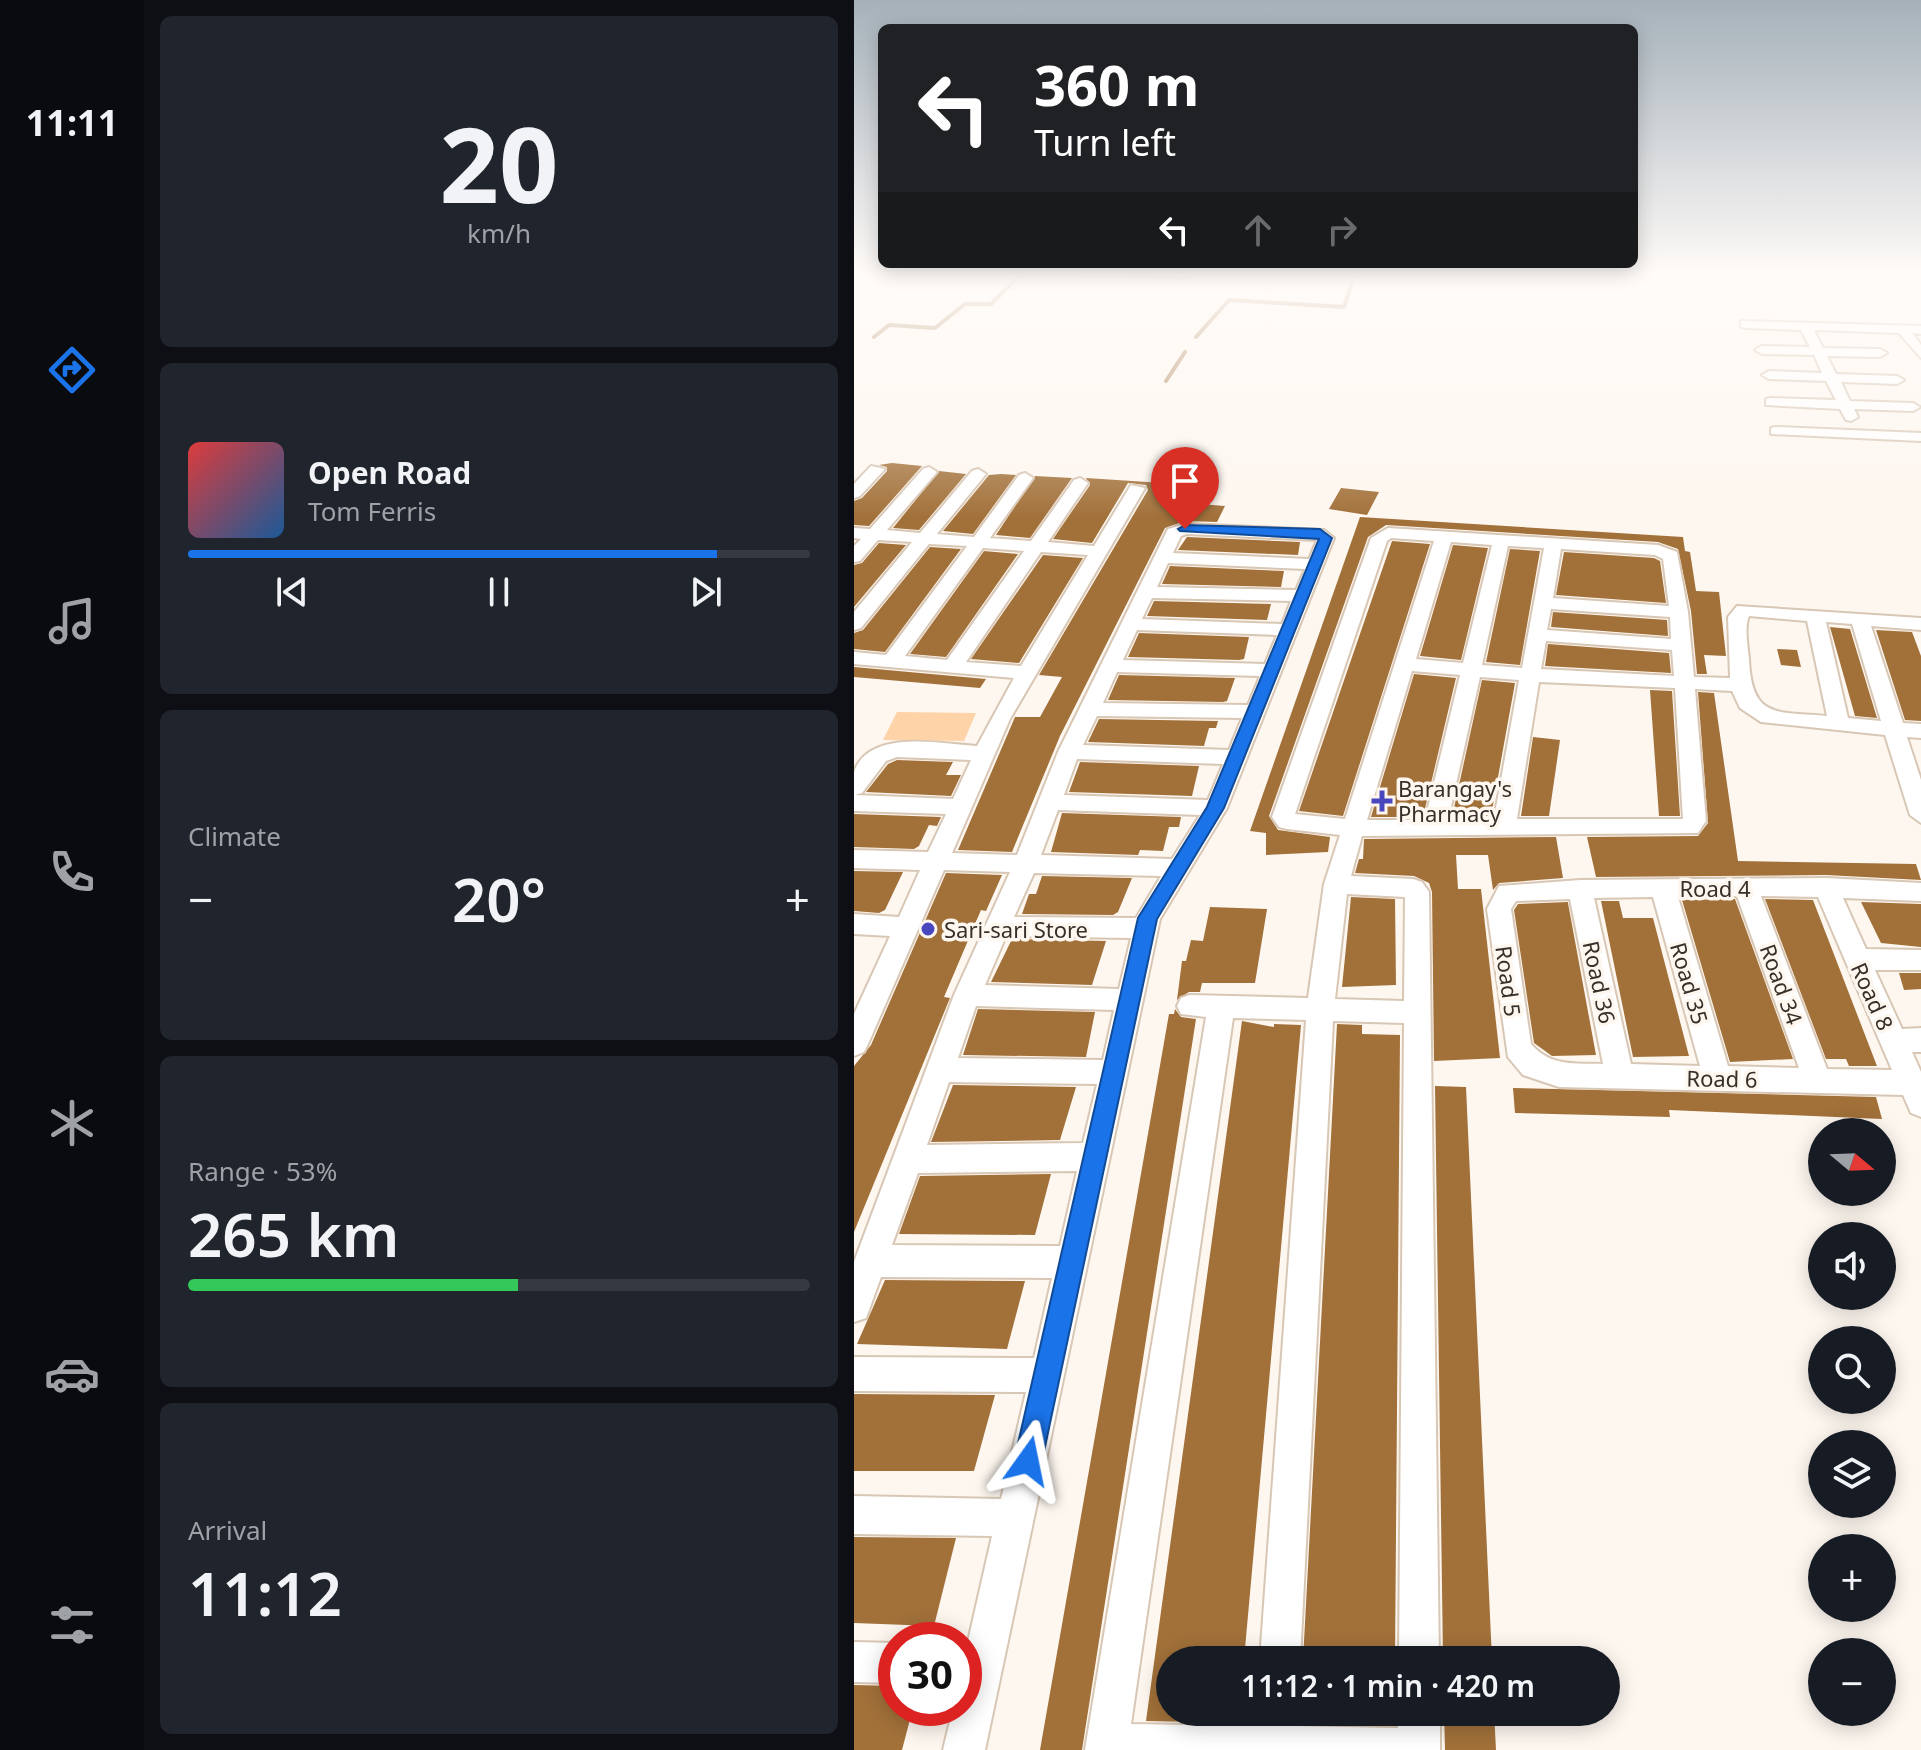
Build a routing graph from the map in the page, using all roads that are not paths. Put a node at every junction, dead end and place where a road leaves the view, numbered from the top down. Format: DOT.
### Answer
graph roads {
  1 [pos="1813,355"];
  2 [pos="1831,355"];
  3 [pos="1861,355"];
  4 [pos="1761,356"];
  5 [pos="1822,358"];
  6 [pos="1901,386"];
  7 [pos="1844,405"];
  8 [pos="1913,407"];
  9 [pos="1852,419"];
  10 [pos="1921,422"];
  11 [pos="1921,437"];
  12 [pos="1863,441"];
  13 [pos="877,469"];
  14 [pos="929,472"];
  15 [pos="978,474"];
  16 [pos="1025,478"];
  17 [pos="1080,483"];
  18 [pos="1137,488"];
  19 [pos="854,493"];
  20 [pos="854,533"];
  21 [pos="874,534"];
  22 [pos="1444,537"];
  23 [pos="926,538"];
  24 [pos="1501,541"];
  25 [pos="980,543"];
  26 [pos="1553,543"];
  27 [pos="1035,547"];
  28 [pos="1098,551"];
  29 [pos="854,557"];
  30 [pos="1146,592"];
  31 [pos="1300,596"];
  32 [pos="1542,603"];
  33 [pos="1679,612"];
  34 [pos="1815,616"];
  35 [pos="1860,619"];
  36 [pos="854,624"];
  37 [pos="1130,624"];
  38 [pos="1917,624"];
  39 [pos="1286,630"];
  40 [pos="1536,635"];
  41 [pos="1921,644"];
  42 [pos="1681,645"];
  43 [pos="854,658"];
  44 [pos="892,661"];
  45 [pos="1405,664"];
  46 [pos="953,666"];
  47 [pos="1110,666"];
  48 [pos="1271,670"];
  49 [pos="1474,671"];
  50 [pos="1027,673"];
  51 [pos="1529,675"];
  52 [pos="1684,682"];
  53 [pos="1740,685"];
  54 [pos="1090,709"];
  55 [pos="1254,712"];
  56 [pos="1839,724"];
  57 [pos="1893,729"];
  58 [pos="1921,731"];
  59 [pos="1069,752"];
  60 [pos="985,753"];
  61 [pos="1236,757"];
  62 [pos="1915,779"];
  63 [pos="854,788"];
  64 [pos="1050,802"];
  65 [pos="854,803"];
  66 [pos="961,807"];
  67 [pos="1216,808"];
  68 [pos="1921,815"];
  69 [pos="1435,826"];
  70 [pos="1504,827"];
  71 [pos="1354,828"];
  72 [pos="854,859"];
  73 [pos="938,860"];
  74 [pos="1025,865"];
  75 [pos="1179,868"];
  76 [pos="1336,884"];
  77 [pos="1826,887"];
  78 [pos="1663,888"];
  79 [pos="1746,888"];
  80 [pos="1580,889"];
  81 [pos="1508,892"];
  82 [pos="1921,892"];
  83 [pos="854,924"];
  84 [pos="997,926"];
  85 [pos="907,927"];
  86 [pos="1145,928"];
  87 [pos="1857,959"];
  88 [pos="1921,960"];
  89 [pos="866,993"];
  90 [pos="967,995"];
  91 [pos="1129,1000"];
  92 [pos="1320,1010"];
  93 [pos="1417,1012"];
  94 [pos="1921,1040"];
  95 [pos="1893,1041"];
  96 [pos="854,1044"];
  97 [pos="1533,1066"];
  98 [pos="939,1070"];
  99 [pos="1114,1072"];
  100 [pos="1620,1076"];
  101 [pos="1717,1078"];
  102 [pos="1818,1081"];
  103 [pos="1916,1093"];
  104 [pos="1094,1157"];
  105 [pos="908,1159"];
  106 [pos="871,1261"];
  107 [pos="1072,1262"];
  108 [pos="854,1306"];
  109 [pos="854,1374"];
  110 [pos="1047,1375"];
  111 [pos="854,1515"];
  112 [pos="1016,1518"];
  113 [pos="982,1634"];
  114 [pos="1281,1646"];
  115 [pos="1419,1646"];
  116 [pos="854,1662"];
  117 [pos="878,1663"];
  118 [pos="967,1726"];
  119 [pos="1275,1736"];
  120 [pos="1419,1737"];
  121 [pos="1107,1747"];
  122 [pos="964,1750"];
  1 -- 5 [label="street"];
  2 -- 5 [label="street"];
  3 -- 5 [label="street"];
  4 -- 5 [label="street"];
  5 -- 6 [label="street"];
  5 -- 7 [label="street"];
  5 -- 7 [label="street"];
  7 -- 8 [label="street"];
  7 -- 9 [label="street"];
  9 -- 10 [label="street"];
  9 -- 12 [label="street"];
  9 -- 12 [label="street"];
  11 -- 12 [label="street"];
  13 -- 19 [label="street"];
  14 -- 21 [label="street"];
  15 -- 23 [label="street"];
  16 -- 25 [label="street"];
  17 -- 27 [label="street"];
  18 -- 28 [label="street"];
  20 -- 21 [label="street"];
  21 -- 23 [label="street"];
  21 -- 29 [label="street"];
  22 -- 24 [label="street"];
  22 -- 45 [label="street"];
  22 -- 71 [label="street"];
  23 -- 25 [label="street"];
  23 -- 36 [label="street"];
  24 -- 26 [label="street"];
  24 -- 49 [label="street"];
  25 -- 27 [label="street"];
  25 -- 44 [label="street"];
  26 -- 32 [label="street"];
  26 -- 33 [label="street"];
  27 -- 28 [label="street"];
  27 -- 46 [label="street"];
  28 -- 50 [label="street"];
  30 -- 31 [label="street"];
  30 -- 31 [label="street"];
  30 -- 37 [label="street"];
  31 -- 39 [label="street"];
  32 -- 33 [label="street"];
  32 -- 40 [label="street"];
  33 -- 42 [label="street"];
  34 -- 35 [label="street"];
  34 -- 53 [label="street"];
  34 -- 56 [label="street"];
  35 -- 38 [label="street"];
  35 -- 57 [label="street"];
  37 -- 39 [label="street"];
  37 -- 47 [label="street"];
  38 -- 41 [label="street"];
  39 -- 48 [label="street"];
  40 -- 42 [label="street"];
  40 -- 51 [label="street"];
  42 -- 52 [label="street"];
  43 -- 44 [label="street"];
  44 -- 46 [label="street"];
  45 -- 49 [label="street"];
  45 -- 71 [label="street"];
  46 -- 50 [label="street"];
  47 -- 48 [label="street"];
  47 -- 54 [label="street"];
  48 -- 55 [label="street"];
  49 -- 51 [label="street"];
  49 -- 69 [label="street"];
  50 -- 60 [label="street"];
  51 -- 52 [label="street"];
  51 -- 70 [label="street"];
  52 -- 53 [label="street"];
  52 -- 70 [label="street"];
  53 -- 56 [label="street"];
  54 -- 55 [label="street"];
  54 -- 59 [label="street"];
  55 -- 61 [label="street"];
  56 -- 57 [label="street"];
  57 -- 58 [label="street"];
  57 -- 62 [label="street"];
  59 -- 61 [label="street"];
  59 -- 64 [label="street"];
  60 -- 63 [label="street"];
  60 -- 66 [label="street"];
  61 -- 67 [label="street"];
  62 -- 68 [label="street"];
  64 -- 67 [label="street"];
  64 -- 74 [label="street"];
  65 -- 66 [label="street"];
  66 -- 73 [label="street"];
  67 -- 75 [label="street"];
  69 -- 70 [label="street"];
  69 -- 71 [label="street"];
  71 -- 76 [label="street"];
  72 -- 73 [label="street"];
  73 -- 74 [label="street"];
  73 -- 85 [label="street"];
  74 -- 75 [label="street"];
  74 -- 84 [label="street"];
  75 -- 86 [label="street"];
  76 -- 92 [label="street"];
  76 -- 93 [label="street"];
  77 -- 79 [label="street, Road 4"];
  77 -- 82 [label="street, Road 4"];
  77 -- 87 [label="street, Road 8"];
  78 -- 79 [label="street, Road 4"];
  78 -- 80 [label="street, Road 4"];
  78 -- 101 [label="street, Road 35"];
  79 -- 102 [label="street, Road 34"];
  80 -- 81 [label="street, Road 4"];
  80 -- 100 [label="street, Road 36"];
  81 -- 97 [label="street, Road 5"];
  83 -- 85 [label="street"];
  84 -- 86 [label="street"];
  84 -- 90 [label="street"];
  85 -- 89 [label="street"];
  86 -- 91 [label="street"];
  87 -- 88 [label="street"];
  87 -- 95 [label="street, Road 8"];
  89 -- 96 [label="street"];
  90 -- 91 [label="street"];
  90 -- 98 [label="street"];
  91 -- 99 [label="street"];
  92 -- 93 [label="street"];
  92 -- 114 [label="street"];
  92 -- 121 [label="street"];
  93 -- 115 [label="street"];
  94 -- 95 [label="street"];
  95 -- 103 [label="street, Road 8"];
  97 -- 100 [label="street, Road 6"];
  98 -- 99 [label="street"];
  98 -- 105 [label="street"];
  99 -- 104 [label="street"];
  100 -- 101 [label="street, Road 6"];
  101 -- 102 [label="street, Road 6"];
  102 -- 103 [label="street, Road 6"];
  104 -- 105 [label="street"];
  104 -- 107 [label="street"];
  105 -- 106 [label="street"];
  106 -- 107 [label="street"];
  106 -- 108 [label="street"];
  107 -- 110 [label="street"];
  109 -- 110 [label="street"];
  110 -- 112 [label="street"];
  111 -- 112 [label="street"];
  112 -- 113 [label="street"];
  116 -- 117 [label="street"];
  118 -- 122 [label="street"];
  119 -- 120 [label="street"];
  119 -- 121 [label="street"];
}
